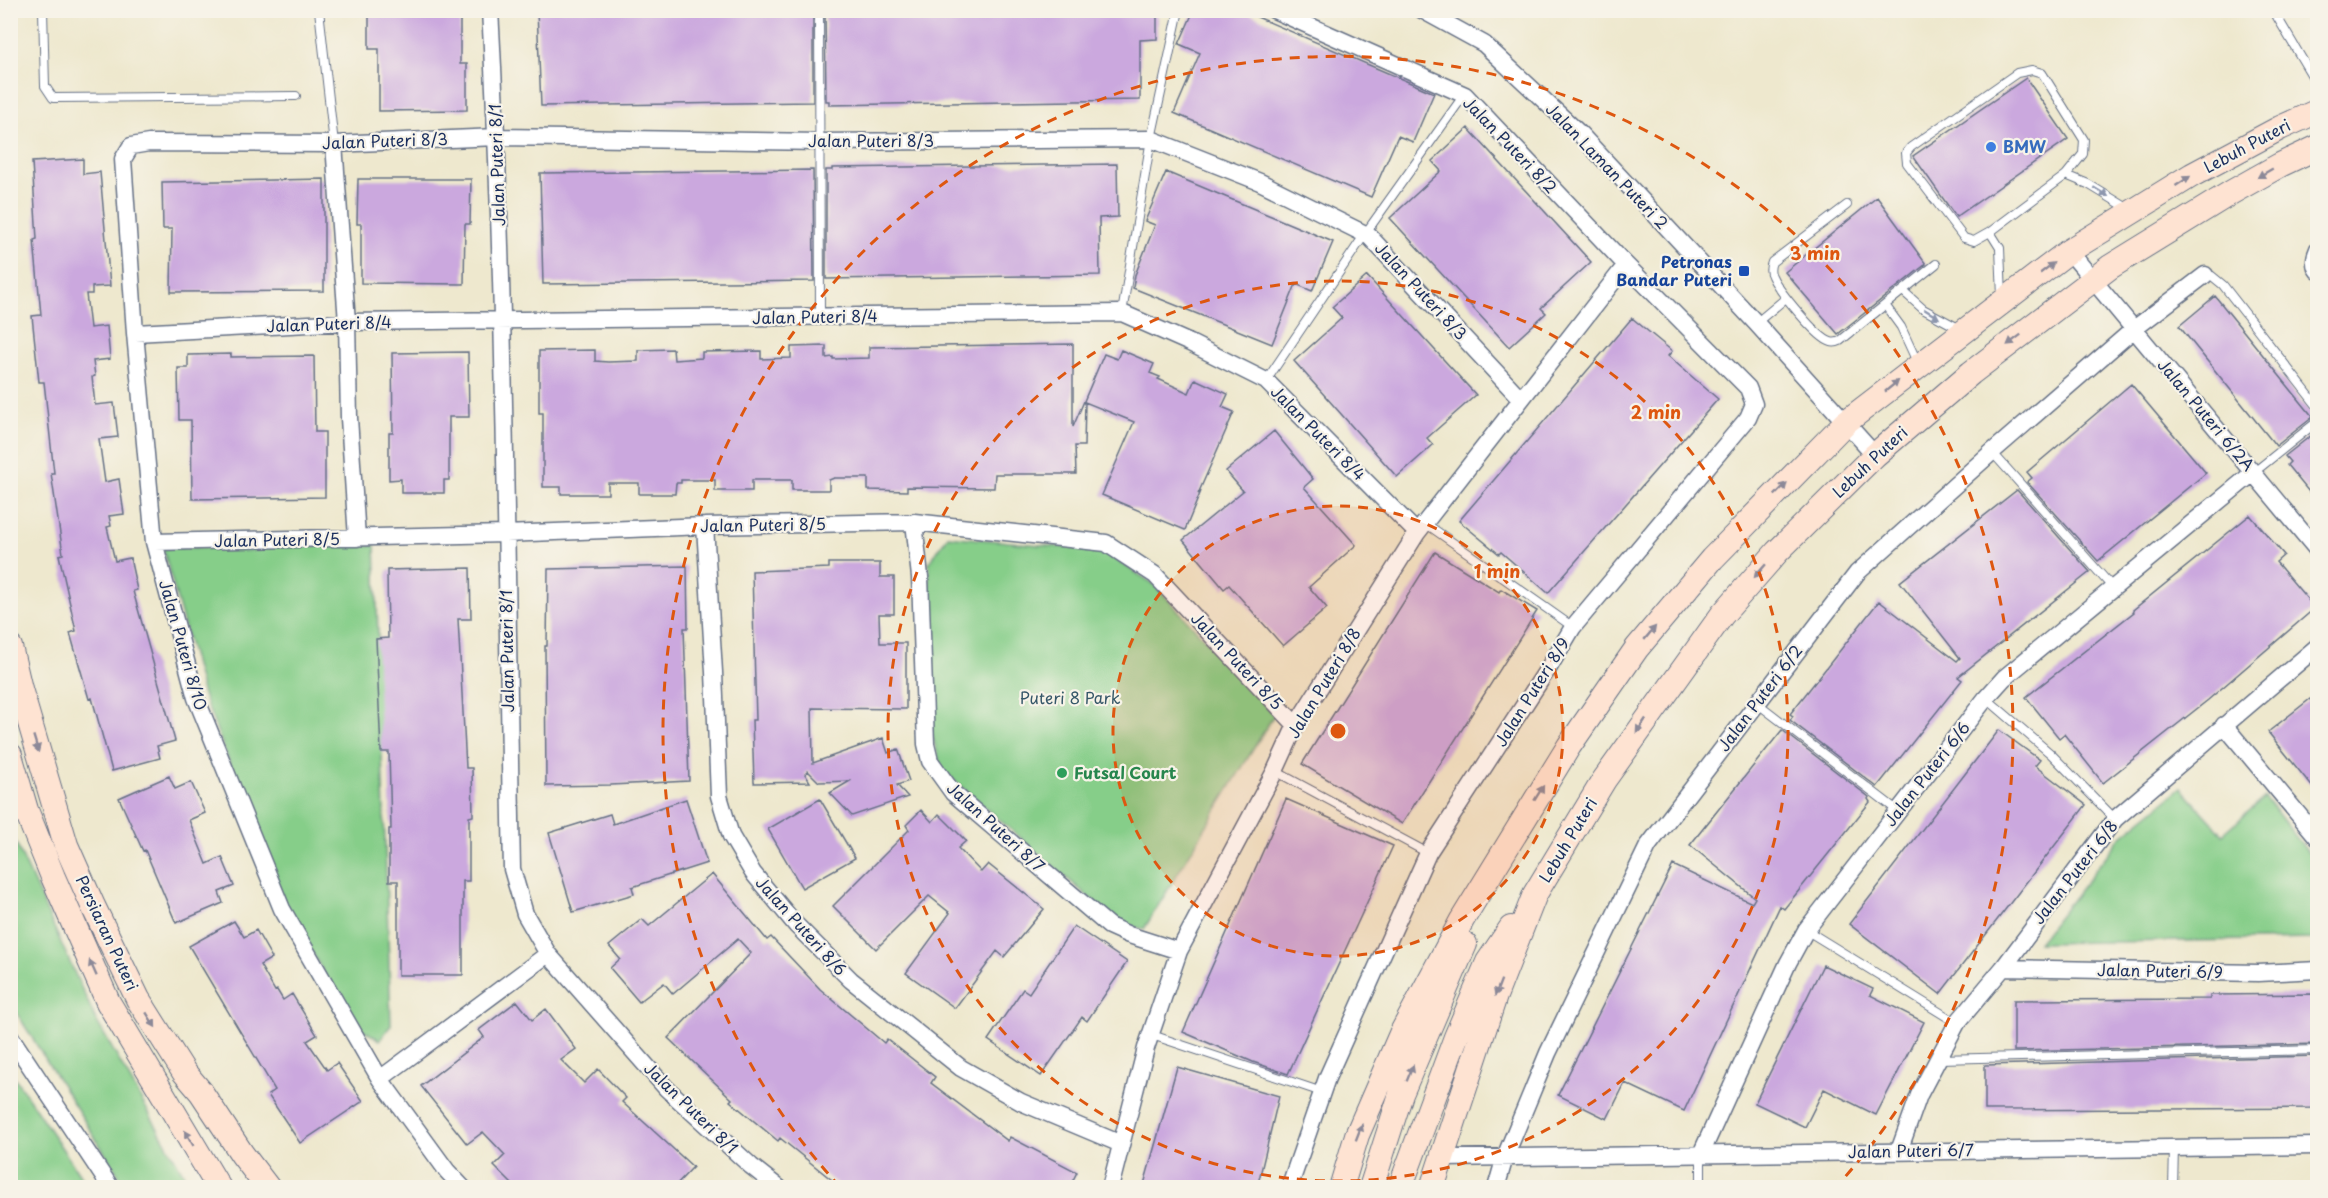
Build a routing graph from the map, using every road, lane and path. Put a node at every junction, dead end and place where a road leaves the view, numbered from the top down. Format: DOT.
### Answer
graph roads {
  1 [pos="43,10"];
  2 [pos="318,10"];
  3 [pos="490,10"];
  4 [pos="819,10"];
  5 [pos="1179,10"];
  6 [pos="1274,10"];
  7 [pos="1422,10"];
  8 [pos="2273,10"];
  9 [pos="2318,86"];
  10 [pos="1464,95"];
  11 [pos="296,96"];
  12 [pos="2314,110"];
  13 [pos="497,137"];
  14 [pos="1151,140"];
  15 [pos="820,142"];
  16 [pos="334,144"];
  17 [pos="131,146"];
  18 [pos="2318,147"];
  19 [pos="2066,175"];
  20 [pos="1846,205"];
  21 [pos="2134,212"];
  22 [pos="1990,232"];
  23 [pos="1365,234"];
  24 [pos="2318,249"];
  25 [pos="2070,251"];
  26 [pos="1936,264"];
  27 [pos="1626,265"];
  28 [pos="2318,271"];
  29 [pos="2205,275"];
  30 [pos="2094,279"];
  31 [pos="1903,291"];
  32 [pos="1786,298"];
  33 [pos="2002,303"];
  34 [pos="1886,305"];
  35 [pos="1122,313"];
  36 [pos="820,317"];
  37 [pos="503,321"];
  38 [pos="347,322"];
  39 [pos="1756,323"];
  40 [pos="2134,329"];
  41 [pos="1964,332"];
  42 [pos="135,333"];
  43 [pos="1918,365"];
  44 [pos="1266,381"];
  45 [pos="1520,398"];
  46 [pos="2318,407"];
  47 [pos="2318,421"];
  48 [pos="1846,422"];
  49 [pos="1992,452"];
  50 [pos="1875,455"];
  51 [pos="2253,473"];
  52 [pos="914,522"];
  53 [pos="705,526"];
  54 [pos="1421,528"];
  55 [pos="505,534"];
  56 [pos="357,538"];
  57 [pos="154,542"];
  58 [pos="2318,550"];
  59 [pos="2113,588"];
  60 [pos="1573,627"];
  61 [pos="2318,646"];
  62 [pos="10,647"];
  63 [pos="1986,698"];
  64 [pos="1757,703"];
  65 [pos="1296,725"];
  66 [pos="2224,725"];
  67 [pos="10,755"];
  68 [pos="1275,771"];
  69 [pos="1898,811"];
  70 [pos="2115,819"];
  71 [pos="1515,830"];
  72 [pos="2318,838"];
  73 [pos="1428,853"];
  74 [pos="1534,894"];
  75 [pos="1806,930"];
  76 [pos="1179,951"];
  77 [pos="548,954"];
  78 [pos="2003,968"];
  79 [pos="2318,970"];
  80 [pos="1957,1023"];
  81 [pos="1152,1035"];
  82 [pos="10,1036"];
  83 [pos="2318,1050"];
  84 [pos="1939,1059"];
  85 [pos="380,1079"];
  86 [pos="1322,1092"];
  87 [pos="1121,1144"];
  88 [pos="2318,1146"];
  89 [pos="2174,1148"];
  90 [pos="1899,1151"];
  91 [pos="1701,1154"];
  92 [pos="1505,1157"];
  93 [pos="1442,1158"];
  94 [pos="111,1188"];
  95 [pos="219,1188"];
  96 [pos="268,1188"];
  97 [pos="463,1188"];
  98 [pos="779,1188"];
  99 [pos="1110,1188"];
  100 [pos="1289,1188"];
  101 [pos="1341,1188"];
  102 [pos="1371,1188"];
  103 [pos="1400,1188"];
  104 [pos="1432,1188"];
  105 [pos="1496,1188"];
  106 [pos="1701,1188"];
  107 [pos="2173,1188"];
  1 -- 11 [label="lane"];
  2 -- 16 [label="lane"];
  3 -- 13 [label="street, Jalan Puteri 8/1"];
  4 -- 15 [label="lane"];
  5 -- 14 [label="lane"];
  6 -- 10 [label="street, Jalan Puteri 8/2"];
  7 -- 39 [label="street, Jalan Laman Puteri 2"];
  8 -- 9 [label="lane"];
  10 -- 23 [label="lane"];
  10 -- 27 [label="street, Jalan Puteri 8/2"];
  21 -- 12 [label="main road, Lebuh Puteri, one-way"];
  13 -- 15 [label="street, Jalan Puteri 8/3"];
  13 -- 16 [label="street, Jalan Puteri 8/3"];
  13 -- 37 [label="street, Jalan Puteri 8/1"];
  14 -- 15 [label="street, Jalan Puteri 8/3"];
  14 -- 23 [label="street, Jalan Puteri 8/3"];
  14 -- 35 [label="lane"];
  15 -- 36 [label="lane"];
  16 -- 17 [label="street, Jalan Puteri 8/3"];
  16 -- 38 [label="street"];
  17 -- 42 [label="street, Jalan Puteri 8/10"];
  18 -- 30 [label="main road, Lebuh Puteri, one-way"];
  19 -- 21 [label="lane, one-way"];
  19 -- 22 [label="lane"];
  19 -- 22 [label="lane"];
  20 -- 32 [label="lane"];
  21 -- 25 [label="main road, Lebuh Puteri"];
  22 -- 33 [label="lane"];
  23 -- 44 [label="lane"];
  23 -- 45 [label="street, Jalan Puteri 8/3"];
  24 -- 28 [label="street"];
  25 -- 30 [label="street, Jalan Puteri 6/2A"];
  33 -- 25 [label="main road, Lebuh Puteri, one-way"];
  26 -- 31 [label="lane"];
  27 -- 45 [label="street, Jalan Puteri 8/8"];
  27 -- 60 [label="street, Jalan Puteri 8/9"];
  29 -- 40 [label="street, Jalan Puteri 6/2"];
  29 -- 46 [label="lane"];
  30 -- 40 [label="street, Jalan Puteri 6/2A"];
  30 -- 50 [label="main road, Lebuh Puteri, one-way"];
  31 -- 34 [label="lane"];
  31 -- 41 [label="lane, one-way"];
  32 -- 34 [label="lane"];
  32 -- 39 [label="lane"];
  33 -- 41 [label="main road, Lebuh Puteri"];
  34 -- 43 [label="lane"];
  35 -- 36 [label="street, Jalan Puteri 8/4"];
  35 -- 44 [label="street, Jalan Puteri 8/4"];
  36 -- 37 [label="street, Jalan Puteri 8/4"];
  37 -- 38 [label="street, Jalan Puteri 8/4"];
  37 -- 55 [label="street, Jalan Puteri 8/1"];
  38 -- 42 [label="street, Jalan Puteri 8/4"];
  38 -- 56 [label="street"];
  39 -- 48 [label="street, Jalan Laman Puteri 2"];
  40 -- 49 [label="street, Jalan Puteri 6/2"];
  40 -- 51 [label="street, Jalan Puteri 6/2A"];
  41 -- 43 [label="main road, Lebuh Puteri"];
  42 -- 57 [label="street, Jalan Puteri 8/10"];
  48 -- 43 [label="main road, Lebuh Puteri, one-way"];
  44 -- 54 [label="street, Jalan Puteri 8/4"];
  45 -- 54 [label="street, Jalan Puteri 8/8"];
  47 -- 51 [label="lane"];
  48 -- 50 [label="street, Jalan Laman Puteri 2"];
  71 -- 48 [label="main road, Lebuh Puteri, one-way"];
  49 -- 59 [label="lane"];
  49 -- 64 [label="street, Jalan Puteri 6/2"];
  50 -- 74 [label="main road, Lebuh Puteri, one-way"];
  51 -- 58 [label="street, Jalan Puteri 6/2A"];
  51 -- 59 [label="street, Jalan Puteri 6/6"];
  52 -- 53 [label="street, Jalan Puteri 8/5"];
  52 -- 65 [label="street, Jalan Puteri 8/5"];
  52 -- 76 [label="street, Jalan Puteri 8/7"];
  53 -- 55 [label="street, Jalan Puteri 8/5"];
  53 -- 87 [label="street, Jalan Puteri 8/6"];
  54 -- 60 [label="lane"];
  54 -- 65 [label="street, Jalan Puteri 8/8"];
  55 -- 56 [label="street, Jalan Puteri 8/5"];
  55 -- 77 [label="street, Jalan Puteri 8/1"];
  56 -- 57 [label="street, Jalan Puteri 8/5"];
  57 -- 85 [label="street, Jalan Puteri 8/10"];
  59 -- 63 [label="street, Jalan Puteri 6/6"];
  60 -- 73 [label="street, Jalan Puteri 8/9"];
  61 -- 66 [label="street, Jalan Puteri 6/8"];
  62 -- 96 [label="main road, Persiaran Puteri, one-way"];
  63 -- 69 [label="street, Jalan Puteri 6/6"];
  63 -- 70 [label="lane"];
  64 -- 69 [label="lane"];
  64 -- 92 [label="street, Jalan Puteri 6/2"];
  65 -- 68 [label="street, Jalan Puteri 8/8"];
  66 -- 70 [label="street, Jalan Puteri 6/8"];
  66 -- 72 [label="street"];
  95 -- 67 [label="main road, Persiaran Puteri, one-way"];
  68 -- 73 [label="lane"];
  68 -- 76 [label="street, Jalan Puteri 8/8"];
  69 -- 75 [label="street, Jalan Puteri 6/6"];
  70 -- 78 [label="street, Jalan Puteri 6/8"];
  101 -- 71 [label="main road, Lebuh Puteri, one-way"];
  102 -- 71 [label="main road, Lebuh Puteri, one-way"];
  73 -- 86 [label="street, Jalan Puteri 8/9"];
  74 -- 93 [label="main road, Lebuh Puteri, one-way"];
  74 -- 103 [label="main road, Lebuh Puteri"];
  75 -- 80 [label="lane"];
  75 -- 91 [label="street, Jalan Puteri 6/6"];
  76 -- 81 [label="street, Jalan Puteri 8/8"];
  77 -- 85 [label="street"];
  77 -- 98 [label="street, Jalan Puteri 8/1"];
  78 -- 79 [label="street, Jalan Puteri 6/9"];
  78 -- 80 [label="street, Jalan Puteri 6/8"];
  80 -- 84 [label="street, Jalan Puteri 6/8"];
  81 -- 86 [label="lane"];
  81 -- 87 [label="street, Jalan Puteri 8/8"];
  82 -- 94 [label="street"];
  83 -- 84 [label="lane"];
  84 -- 90 [label="street, Jalan Puteri 6/8"];
  85 -- 97 [label="street, Jalan Puteri 8/10"];
  86 -- 100 [label="street, Jalan Puteri 8/9"];
  87 -- 99 [label="street, Jalan Puteri 8/8"];
  88 -- 89 [label="street, Jalan Puteri 6/7"];
  89 -- 90 [label="street, Jalan Puteri 6/7"];
  89 -- 107 [label="lane"];
  90 -- 91 [label="street, Jalan Puteri 6/7"];
  91 -- 92 [label="street, Jalan Puteri 6/7"];
  91 -- 106 [label="lane"];
  92 -- 93 [label="street, Jalan Puteri 6/7"];
  92 -- 105 [label="street, Jalan Puteri 6/2"];
  93 -- 104 [label="main road, Lebuh Puteri"];
}
